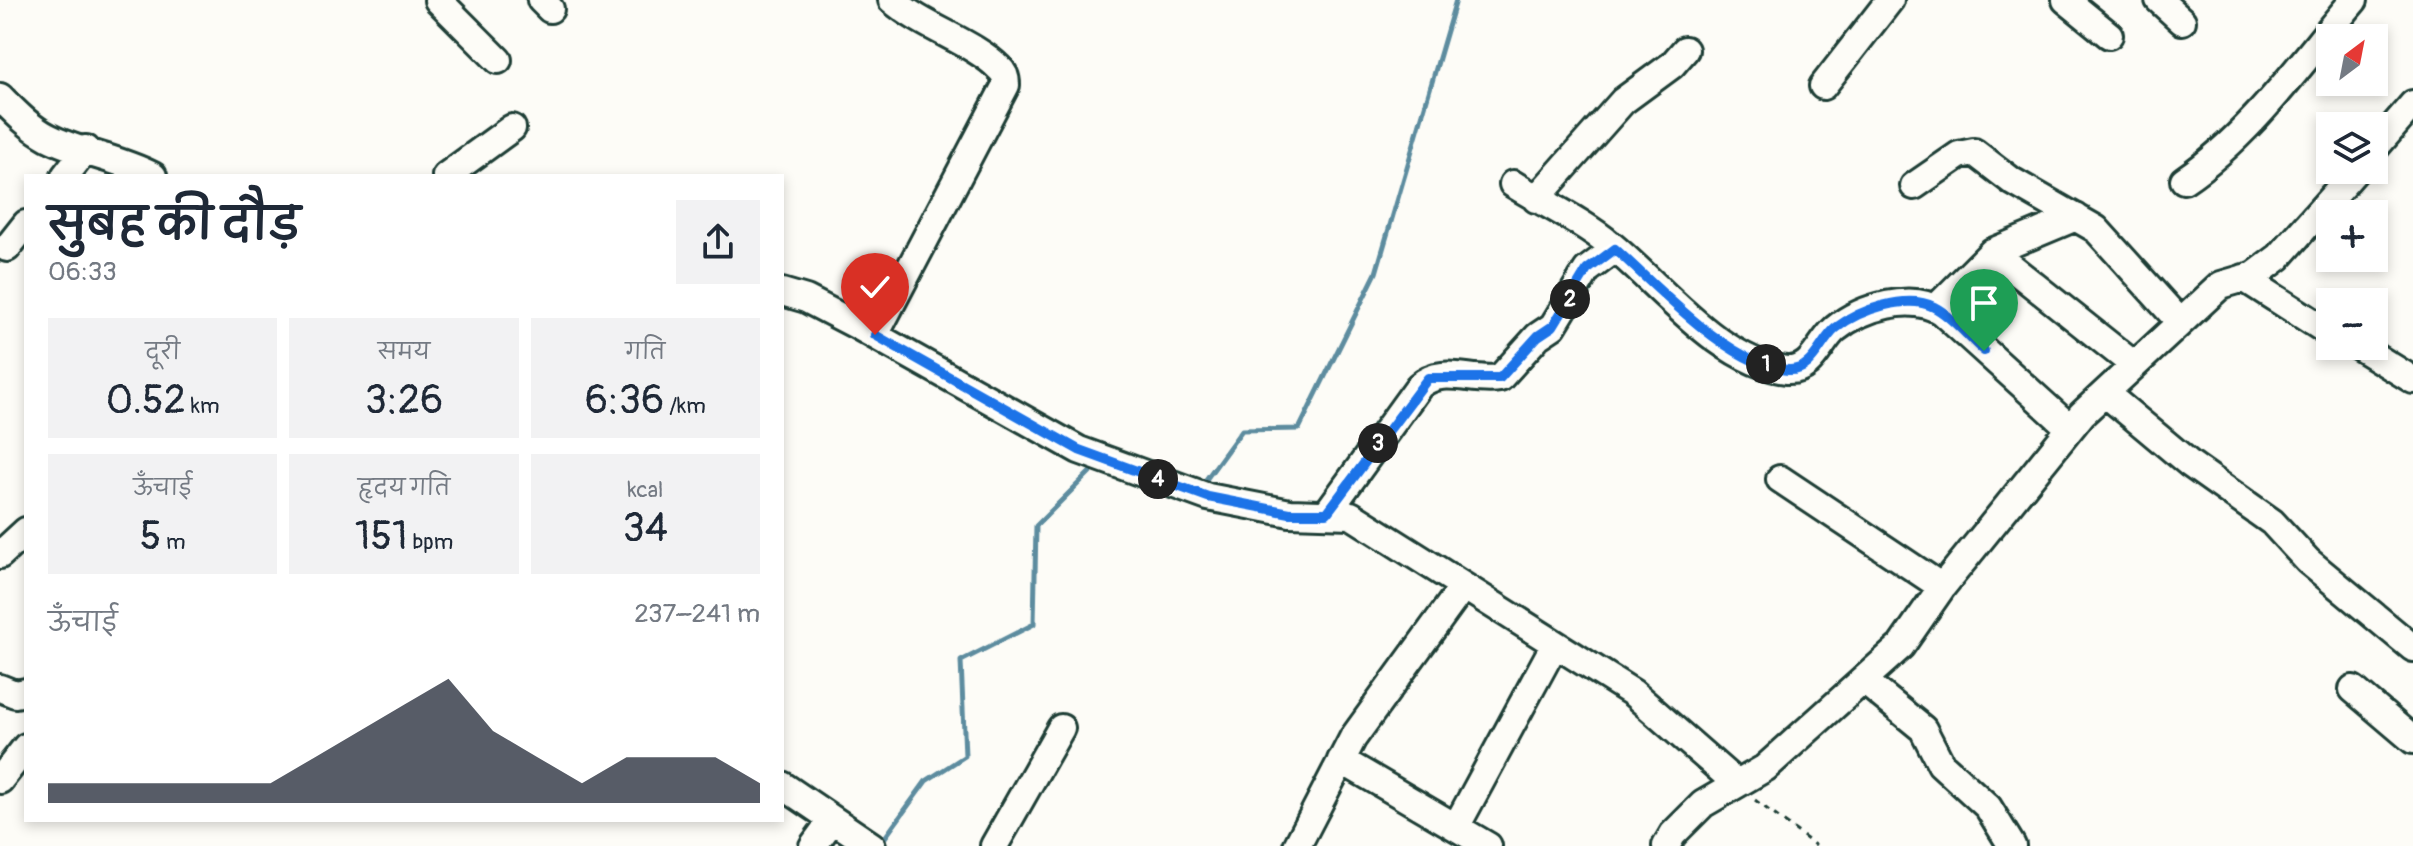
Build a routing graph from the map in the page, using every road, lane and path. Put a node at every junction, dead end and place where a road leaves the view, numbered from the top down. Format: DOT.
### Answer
graph roads {
  1 [pos="438,0"];
  2 [pos="892,0"];
  3 [pos="1890,0"];
  4 [pos="2066,0"];
  5 [pos="2159,0"];
  6 [pos="2354,0"];
  7 [pos="2182,21"];
  8 [pos="2109,35"];
  9 [pos="1685,50"];
  10 [pos="498,60"];
  11 [pos="1823,86"];
  12 [pos="0,97"];
  13 [pos="2413,104"];
  14 [pos="512,128"];
  15 [pos="2388,133"];
  16 [pos="86,149"];
  17 [pos="67,174"];
  18 [pos="149,174"];
  19 [pos="449,174"];
  20 [pos="2184,180"];
  21 [pos="1513,184"];
  22 [pos="2344,184"];
  23 [pos="1914,186"];
  24 [pos="1536,199"];
  25 [pos="2076,217"];
  26 [pos="24,227"];
  27 [pos="7,248"];
  28 [pos="1615,249"];
  29 [pos="1992,252"];
  30 [pos="2244,278"];
  31 [pos="784,293"];
  32 [pos="1936,308"];
  33 [pos="2180,322"];
  34 [pos="2316,324"];
  35 [pos="875,335"];
  36 [pos="2381,360"];
  37 [pos="2134,365"];
  38 [pos="2413,380"];
  39 [pos="2105,393"];
  40 [pos="2070,428"];
  41 [pos="1780,479"];
  42 [pos="1327,513"];
  43 [pos="24,533"];
  44 [pos="0,555"];
  45 [pos="1942,587"];
  46 [pos="1462,588"];
  47 [pos="1555,644"];
  48 [pos="2413,648"];
  49 [pos="1863,680"];
  50 [pos="2353,689"];
  51 [pos="1061,728"];
  52 [pos="2413,740"];
  53 [pos="24,750"];
  54 [pos="1341,760"];
  55 [pos="0,780"];
  56 [pos="1737,784"];
  57 [pos="784,786"];
  58 [pos="832,820"];
  59 [pos="1456,827"];
  60 [pos="813,846"];
  61 [pos="872,846"];
  62 [pos="994,846"];
  63 [pos="1297,846"];
  64 [pos="1488,846"];
  65 [pos="1666,846"];
  66 [pos="1816,846"];
  67 [pos="2012,846"];
  1 -- 10 [label="street"];
  2 -- 35 [label="street"];
  3 -- 11 [label="street"];
  4 -- 8 [label="street"];
  5 -- 7 [label="street"];
  6 -- 20 [label="street"];
  9 -- 24 [label="street"];
  12 -- 16 [label="street"];
  13 -- 15 [label="street"];
  14 -- 19 [label="street"];
  16 -- 17 [label="street"];
  16 -- 18 [label="street"];
  21 -- 24 [label="street"];
  22 -- 30 [label="street"];
  23 -- 25 [label="street"];
  24 -- 28 [label="street"];
  25 -- 29 [label="street"];
  25 -- 33 [label="street"];
  26 -- 27 [label="street"];
  28 -- 32 [label="street"];
  28 -- 42 [label="street"];
  29 -- 32 [label="street"];
  29 -- 37 [label="street"];
  30 -- 33 [label="street"];
  30 -- 34 [label="street"];
  31 -- 35 [label="street"];
  32 -- 40 [label="street"];
  33 -- 37 [label="street"];
  35 -- 42 [label="street"];
  36 -- 38 [label="street"];
  37 -- 39 [label="street"];
  39 -- 40 [label="street"];
  39 -- 48 [label="street"];
  40 -- 45 [label="street"];
  41 -- 45 [label="street"];
  42 -- 46 [label="street"];
  43 -- 44 [label="street"];
  45 -- 49 [label="street"];
  46 -- 47 [label="street"];
  46 -- 54 [label="street"];
  47 -- 56 [label="street"];
  47 -- 59 [label="street"];
  49 -- 56 [label="street"];
  49 -- 67 [label="street"];
  50 -- 52 [label="street"];
  51 -- 62 [label="street"];
  53 -- 55 [label="street"];
  54 -- 59 [label="street"];
  54 -- 63 [label="street"];
  56 -- 65 [label="street"];
  56 -- 66 [label="path"];
  57 -- 58 [label="street"];
  58 -- 60 [label="street"];
  58 -- 61 [label="street"];
  59 -- 64 [label="street"];
}
